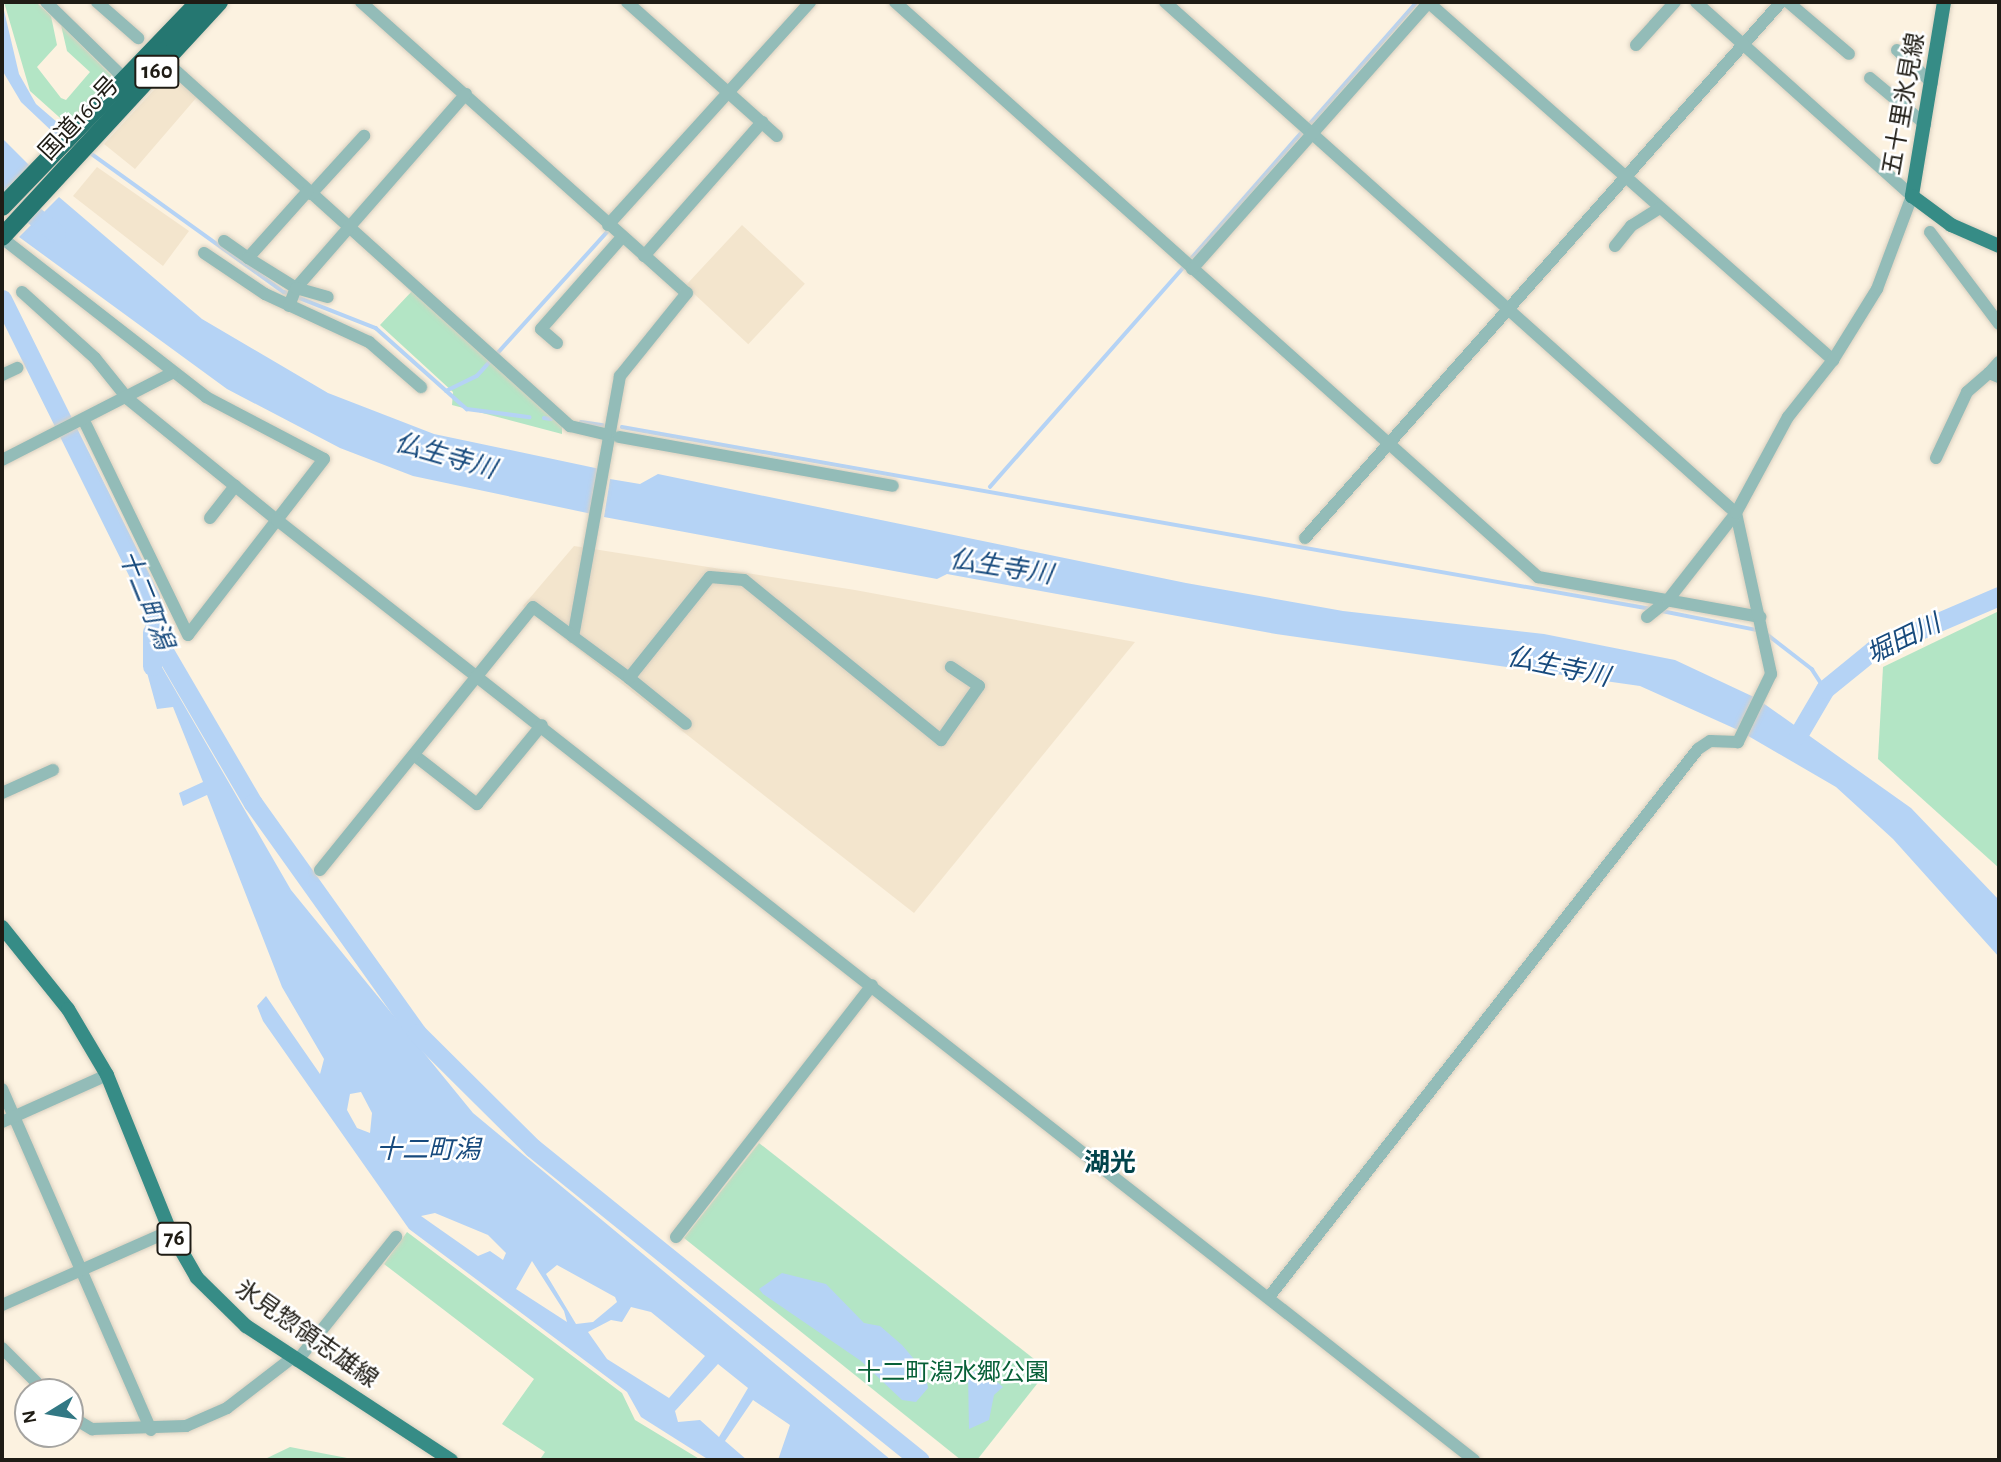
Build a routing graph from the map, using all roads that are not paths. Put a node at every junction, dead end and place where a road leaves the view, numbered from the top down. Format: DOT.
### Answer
graph roads {
  1 [pos="47,2"];
  2 [pos="97,2"];
  3 [pos="199,2"];
  4 [pos="219,2"];
  5 [pos="361,2"];
  6 [pos="627,2"];
  7 [pos="810,2"];
  8 [pos="895,2"];
  9 [pos="1165,2"];
  10 [pos="1428,2"];
  11 [pos="1675,2"];
  12 [pos="1696,2"];
  13 [pos="1781,2"];
  14 [pos="1788,2"];
  15 [pos="1944,2"];
  16 [pos="138,38"];
  17 [pos="1743,44"];
  18 [pos="1636,45"];
  19 [pos="1897,50"];
  20 [pos="1849,54"];
  21 [pos="174,70"];
  22 [pos="1870,78"];
  23 [pos="127,81"];
  24 [pos="1932,83"];
  25 [pos="727,89"];
  26 [pos="466,94"];
  27 [pos="762,122"];
  28 [pos="1925,124"];
  29 [pos="1313,133"];
  30 [pos="89,134"];
  31 [pos="364,136"];
  32 [pos="777,136"];
  33 [pos="1624,176"];
  34 [pos="310,192"];
  35 [pos="1912,196"];
  36 [pos="2,207"];
  37 [pos="1660,208"];
  38 [pos="608,225"];
  39 [pos="349,228"];
  40 [pos="1930,232"];
  41 [pos="2,237"];
  42 [pos="622,237"];
  43 [pos="224,241"];
  44 [pos="1615,246"];
  45 [pos="1999,246"];
  46 [pos="204,253"];
  47 [pos="644,256"];
  48 [pos="248,258"];
  49 [pos="1192,269"];
  50 [pos="296,288"];
  51 [pos="22,292"];
  52 [pos="328,297"];
  53 [pos="289,306"];
  54 [pos="1507,310"];
  55 [pos="1999,324"];
  56 [pos="557,343"];
  57 [pos="1833,360"];
  58 [pos="1999,362"];
  59 [pos="16,368"];
  60 [pos="172,373"];
  61 [pos="2,375"];
  62 [pos="1994,375"];
  63 [pos="421,387"];
  64 [pos="128,399"];
  65 [pos="84,421"];
  66 [pos="1388,442"];
  67 [pos="1936,458"];
  68 [pos="2,460"];
  69 [pos="235,486"];
  70 [pos="893,486"];
  71 [pos="1736,513"];
  72 [pos="210,518"];
  73 [pos="277,520"];
  74 [pos="1305,538"];
  75 [pos="1668,600"];
  76 [pos="1647,617"];
  77 [pos="1760,617"];
  78 [pos="573,637"];
  79 [pos="951,667"];
  80 [pos="479,675"];
  81 [pos="628,678"];
  82 [pos="686,724"];
  83 [pos="542,725"];
  84 [pos="414,755"];
  85 [pos="53,770"];
  86 [pos="2,793"];
  87 [pos="320,870"];
  88 [pos="2,927"];
  89 [pos="872,985"];
  90 [pos="107,1074"];
  91 [pos="2,1090"];
  92 [pos="8,1119"];
  93 [pos="170,1231"];
  94 [pos="396,1237"];
  95 [pos="676,1237"];
  96 [pos="80,1271"];
  97 [pos="1269,1297"];
  98 [pos="2,1305"];
  99 [pos="2,1348"];
  100 [pos="295,1360"];
  101 [pos="32,1378"];
  102 [pos="84,1424"];
  103 [pos="151,1430"];
  104 [pos="451,1460"];
  105 [pos="1474,1460"];
  1 -- 23 [label="street"];
  2 -- 16 [label="street"];
  3 -- 23 [label="highway, 国道160号 / 160"];
  4 -- 30 [label="highway, 国道160号 / 160"];
  5 -- 26 [label="street"];
  6 -- 25 [label="street"];
  7 -- 25 [label="street"];
  8 -- 49 [label="street"];
  9 -- 29 [label="street"];
  10 -- 29 [label="street"];
  10 -- 33 [label="street"];
  11 -- 18 [label="street"];
  12 -- 17 [label="street"];
  13 -- 17 [label="street"];
  14 -- 20 [label="street"];
  15 -- 24 [label="main road, 五十里氷見線"];
  17 -- 33 [label="street"];
  17 -- 35 [label="street"];
  19 -- 24 [label="street"];
  21 -- 34 [label="street"];
  22 -- 28 [label="street"];
  23 -- 30 [label="highway, 国道160号 / 160"];
  24 -- 28 [label="main road, 五十里氷見線"];
  25 -- 27 [label="street"];
  25 -- 38 [label="street"];
  26 -- 38 [label="street"];
  26 -- 39 [label="street"];
  27 -- 32 [label="street"];
  27 -- 47 [label="street"];
  28 -- 35 [label="main road, 五十里氷見線"];
  29 -- 49 [label="street"];
  29 -- 54 [label="street"];
  30 -- 36 [label="highway, 国道160号 / 160"];
  30 -- 41 [label="highway, 国道160号 / 160"];
  31 -- 34 [label="street"];
  33 -- 37 [label="street"];
  33 -- 54 [label="street"];
  34 -- 39 [label="street"];
  34 -- 48 [label="street"];
  35 -- 45 [label="main road, 五十里氷見線"];
  35 -- 57 [label="street"];
  37 -- 44 [label="street"];
  37 -- 57 [label="street"];
  38 -- 42 [label="street"];
  39 -- 50 [label="street"];
  39 -- 70 [label="street"];
  40 -- 55 [label="street"];
  41 -- 60 [label="street"];
  42 -- 47 [label="street"];
  42 -- 56 [label="street"];
  43 -- 48 [label="street"];
  46 -- 53 [label="street"];
  47 -- 78 [label="street"];
  48 -- 50 [label="street"];
  49 -- 66 [label="street"];
  50 -- 52 [label="street"];
  50 -- 53 [label="street"];
  51 -- 64 [label="street"];
  53 -- 63 [label="street"];
  54 -- 66 [label="street"];
  54 -- 71 [label="street"];
  57 -- 71 [label="street"];
  58 -- 62 [label="street"];
  59 -- 61 [label="street"];
  60 -- 64 [label="street"];
  60 -- 73 [label="street"];
  62 -- 67 [label="street"];
  64 -- 65 [label="street"];
  64 -- 69 [label="street"];
  65 -- 68 [label="street"];
  65 -- 73 [label="street"];
  66 -- 74 [label="street"];
  66 -- 75 [label="street"];
  69 -- 72 [label="street"];
  69 -- 73 [label="street"];
  71 -- 75 [label="street"];
  71 -- 77 [label="street"];
  73 -- 80 [label="street"];
  75 -- 76 [label="street"];
  75 -- 77 [label="street"];
  77 -- 97 [label="street"];
  78 -- 80 [label="street"];
  78 -- 81 [label="street"];
  79 -- 81 [label="street"];
  80 -- 83 [label="street"];
  80 -- 84 [label="street"];
  81 -- 82 [label="street"];
  83 -- 84 [label="street"];
  83 -- 89 [label="street"];
  84 -- 87 [label="street"];
  85 -- 86 [label="street"];
  88 -- 90 [label="main road, 氷見惣領志雄線 / 76"];
  89 -- 95 [label="street"];
  89 -- 97 [label="street"];
  90 -- 92 [label="street"];
  90 -- 93 [label="main road, 氷見惣領志雄線 / 76"];
  91 -- 92 [label="street"];
  92 -- 96 [label="street"];
  93 -- 96 [label="street"];
  93 -- 100 [label="main road, 氷見惣領志雄線 / 76"];
  94 -- 100 [label="street"];
  96 -- 98 [label="street"];
  96 -- 103 [label="street"];
  97 -- 105 [label="street"];
  99 -- 101 [label="street"];
  100 -- 103 [label="street"];
  100 -- 104 [label="main road, 氷見惣領志雄線 / 76"];
  102 -- 103 [label="street"];
}
